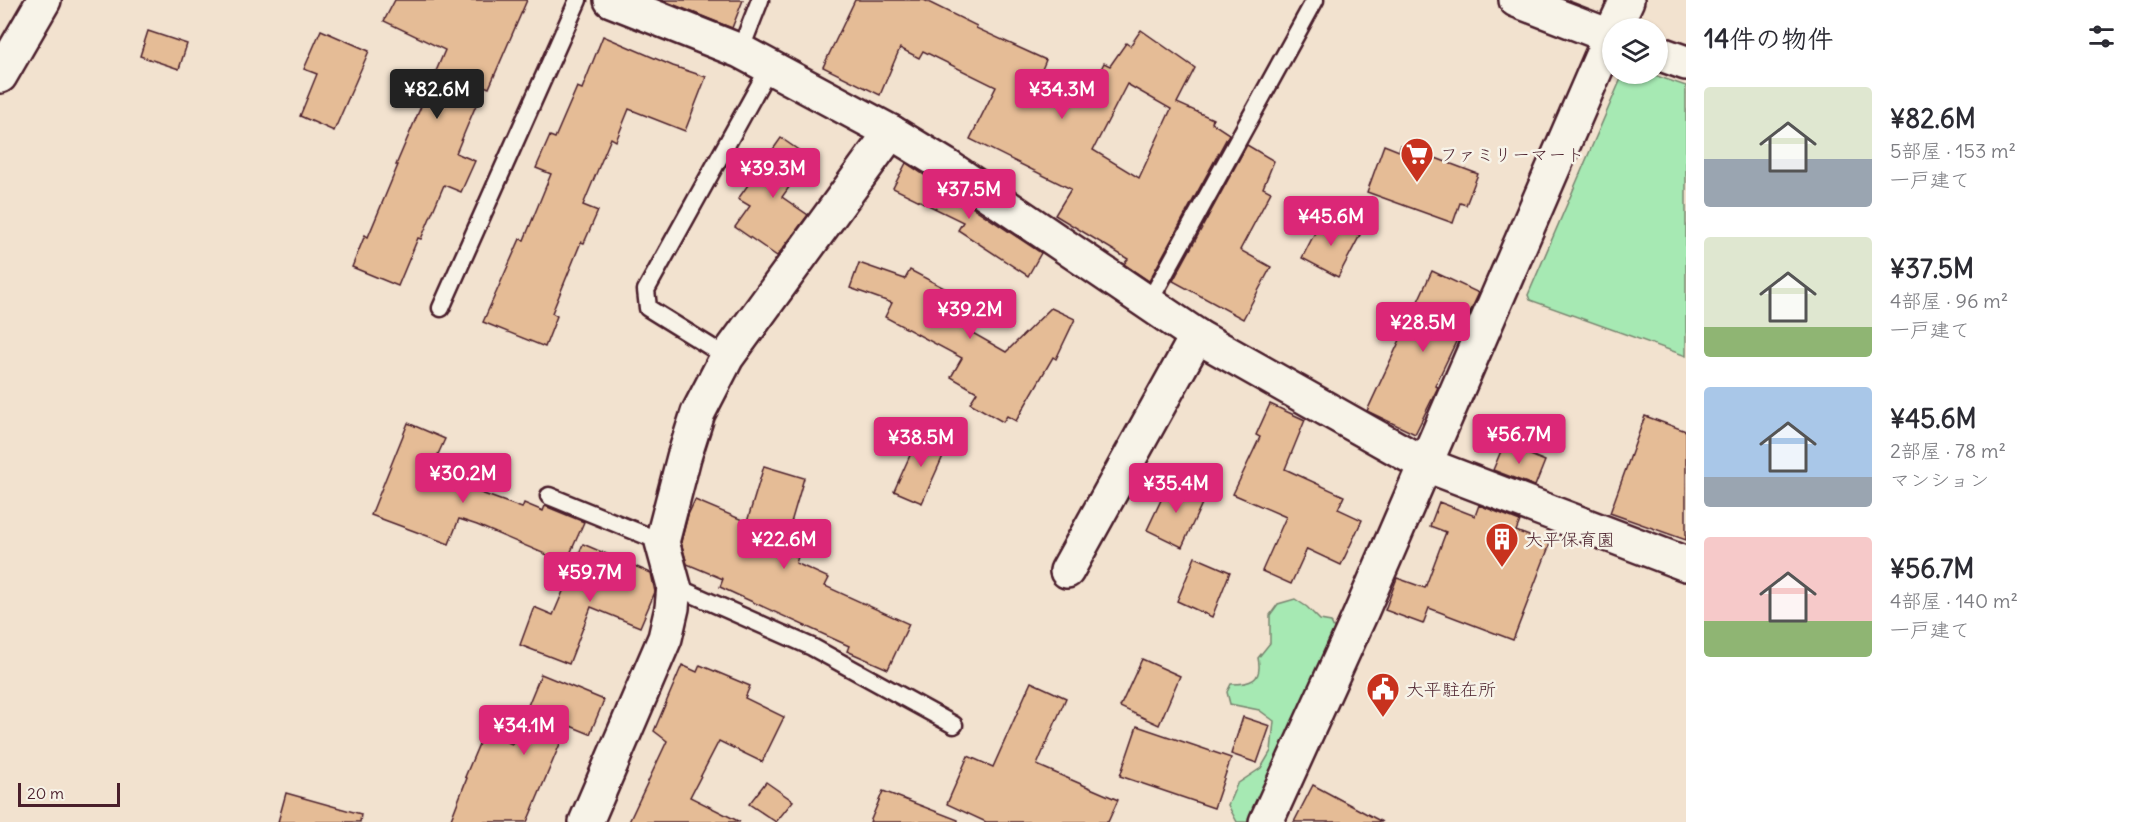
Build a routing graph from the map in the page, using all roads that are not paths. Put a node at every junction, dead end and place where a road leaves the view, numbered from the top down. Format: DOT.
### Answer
graph roads {
  1 [pos="44,0"];
  2 [pos="578,0"];
  3 [pos="611,0"];
  4 [pos="760,0"];
  5 [pos="1315,0"];
  6 [pos="1516,0"];
  7 [pos="1627,0"];
  8 [pos="1619,18"];
  9 [pos="1602,30"];
  10 [pos="740,51"];
  11 [pos="1602,56"];
  12 [pos="1668,57"];
  13 [pos="1686,63"];
  14 [pos="770,66"];
  15 [pos="0,75"];
  16 [pos="891,132"];
  17 [pos="1148,304"];
  18 [pos="441,308"];
  19 [pos="1197,336"];
  20 [pos="727,357"];
  21 [pos="1424,464"];
  22 [pos="549,496"];
  23 [pos="662,542"];
  24 [pos="1686,564"];
  25 [pos="1067,571"];
  26 [pos="674,586"];
  27 [pos="954,725"];
  28 [pos="594,819"];
  29 [pos="1266,822"];
  1 -- 15 [label="street"];
  2 -- 18 [label="lane"];
  3 -- 10 [label="street"];
  4 -- 10 [label="lane"];
  5 -- 17 [label="lane"];
  6 -- 9 [label="street"];
  7 -- 8 [label="street"];
  10 -- 14 [label="street"];
  11 -- 21 [label="street"];
  12 -- 13 [label="street"];
  14 -- 16 [label="street"];
  14 -- 20 [label="lane"];
  16 -- 17 [label="street"];
  16 -- 20 [label="street"];
  17 -- 19 [label="street"];
  19 -- 21 [label="street"];
  19 -- 25 [label="street"];
  20 -- 23 [label="street"];
  21 -- 24 [label="street"];
  21 -- 29 [label="street"];
  22 -- 23 [label="lane"];
  23 -- 26 [label="street"];
  26 -- 27 [label="lane"];
  26 -- 28 [label="street"];
}
